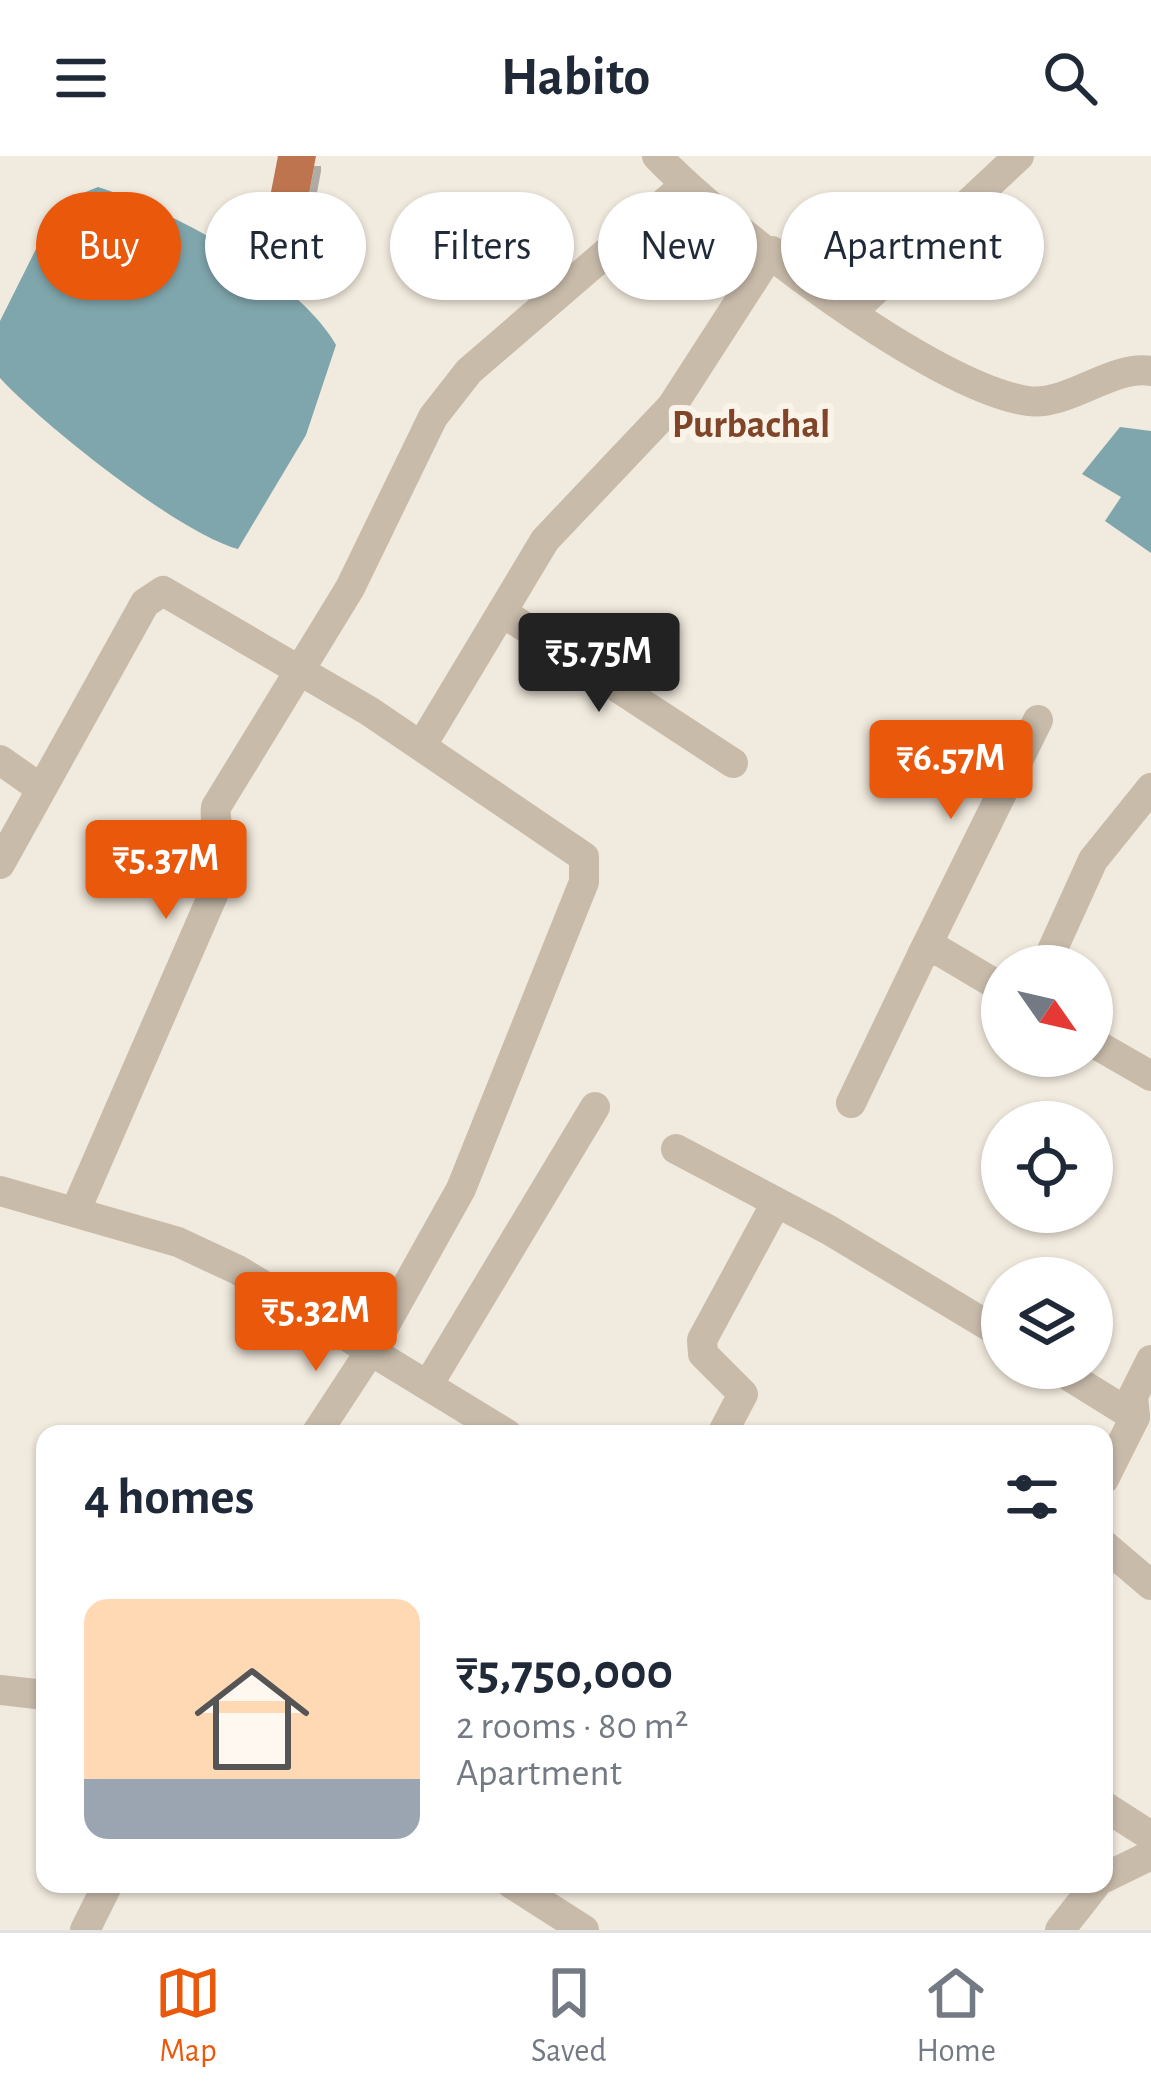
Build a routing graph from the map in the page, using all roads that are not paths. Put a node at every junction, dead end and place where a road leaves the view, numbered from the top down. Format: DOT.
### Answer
graph roads {
  1 [pos="657,156"];
  2 [pos="1019,156"];
  3 [pos="685,185"];
  4 [pos="772,251"];
  5 [pos="853,311"];
  6 [pos="1151,371"];
  7 [pos="502,612"];
  8 [pos="302,670"];
  9 [pos="1037,720"];
  10 [pos="422,745"];
  11 [pos="0,760"];
  12 [pos="733,763"];
  13 [pos="40,788"];
  14 [pos="1151,788"];
  15 [pos="0,864"];
  16 [pos="1055,945"];
  17 [pos="923,953"];
  18 [pos="981,976"];
  19 [pos="1113,1054"];
  20 [pos="1151,1076"];
  21 [pos="851,1102"];
  22 [pos="596,1107"];
  23 [pos="676,1149"];
  24 [pos="0,1191"];
  25 [pos="776,1203"];
  26 [pos="75,1212"];
  27 [pos="981,1322"];
  28 [pos="371,1350"];
  29 [pos="1151,1360"];
  30 [pos="428,1385"];
  31 [pos="1090,1389"];
  32 [pos="1135,1417"];
  33 [pos="322,1425"];
  34 [pos="492,1425"];
  35 [pos="727,1425"];
  36 [pos="1113,1461"];
  37 [pos="1113,1553"];
  38 [pos="1151,1586"];
  39 [pos="0,1690"];
  40 [pos="36,1694"];
  41 [pos="1113,1813"];
  42 [pos="1151,1836"];
  43 [pos="1151,1856"];
  44 [pos="1113,1874"];
  45 [pos="104,1893"];
  46 [pos="531,1893"];
  47 [pos="1089,1893"];
  48 [pos="85,1930"];
  49 [pos="583,1930"];
  50 [pos="1060,1930"];
  1 -- 3 [label="street"];
  2 -- 5 [label="street"];
  3 -- 4 [label="street"];
  3 -- 8 [label="street"];
  4 -- 5 [label="street"];
  4 -- 7 [label="street"];
  5 -- 6 [label="street"];
  7 -- 10 [label="street"];
  7 -- 12 [label="street"];
  8 -- 10 [label="street"];
  8 -- 13 [label="street"];
  8 -- 26 [label="street"];
  9 -- 17 [label="street"];
  10 -- 28 [label="street"];
  11 -- 13 [label="street"];
  13 -- 15 [label="street"];
  14 -- 16 [label="street"];
  17 -- 18 [label="street"];
  17 -- 21 [label="street"];
  19 -- 20 [label="street"];
  22 -- 30 [label="street"];
  23 -- 25 [label="street"];
  24 -- 26 [label="street"];
  25 -- 27 [label="street"];
  25 -- 35 [label="street"];
  26 -- 28 [label="street"];
  28 -- 30 [label="street"];
  28 -- 33 [label="street"];
  29 -- 32 [label="street"];
  30 -- 34 [label="street"];
  31 -- 32 [label="street"];
  32 -- 36 [label="street"];
  37 -- 38 [label="street"];
  39 -- 40 [label="street"];
  41 -- 42 [label="street"];
  43 -- 44 [label="street"];
  45 -- 48 [label="street"];
  46 -- 49 [label="street"];
  47 -- 50 [label="street"];
}
